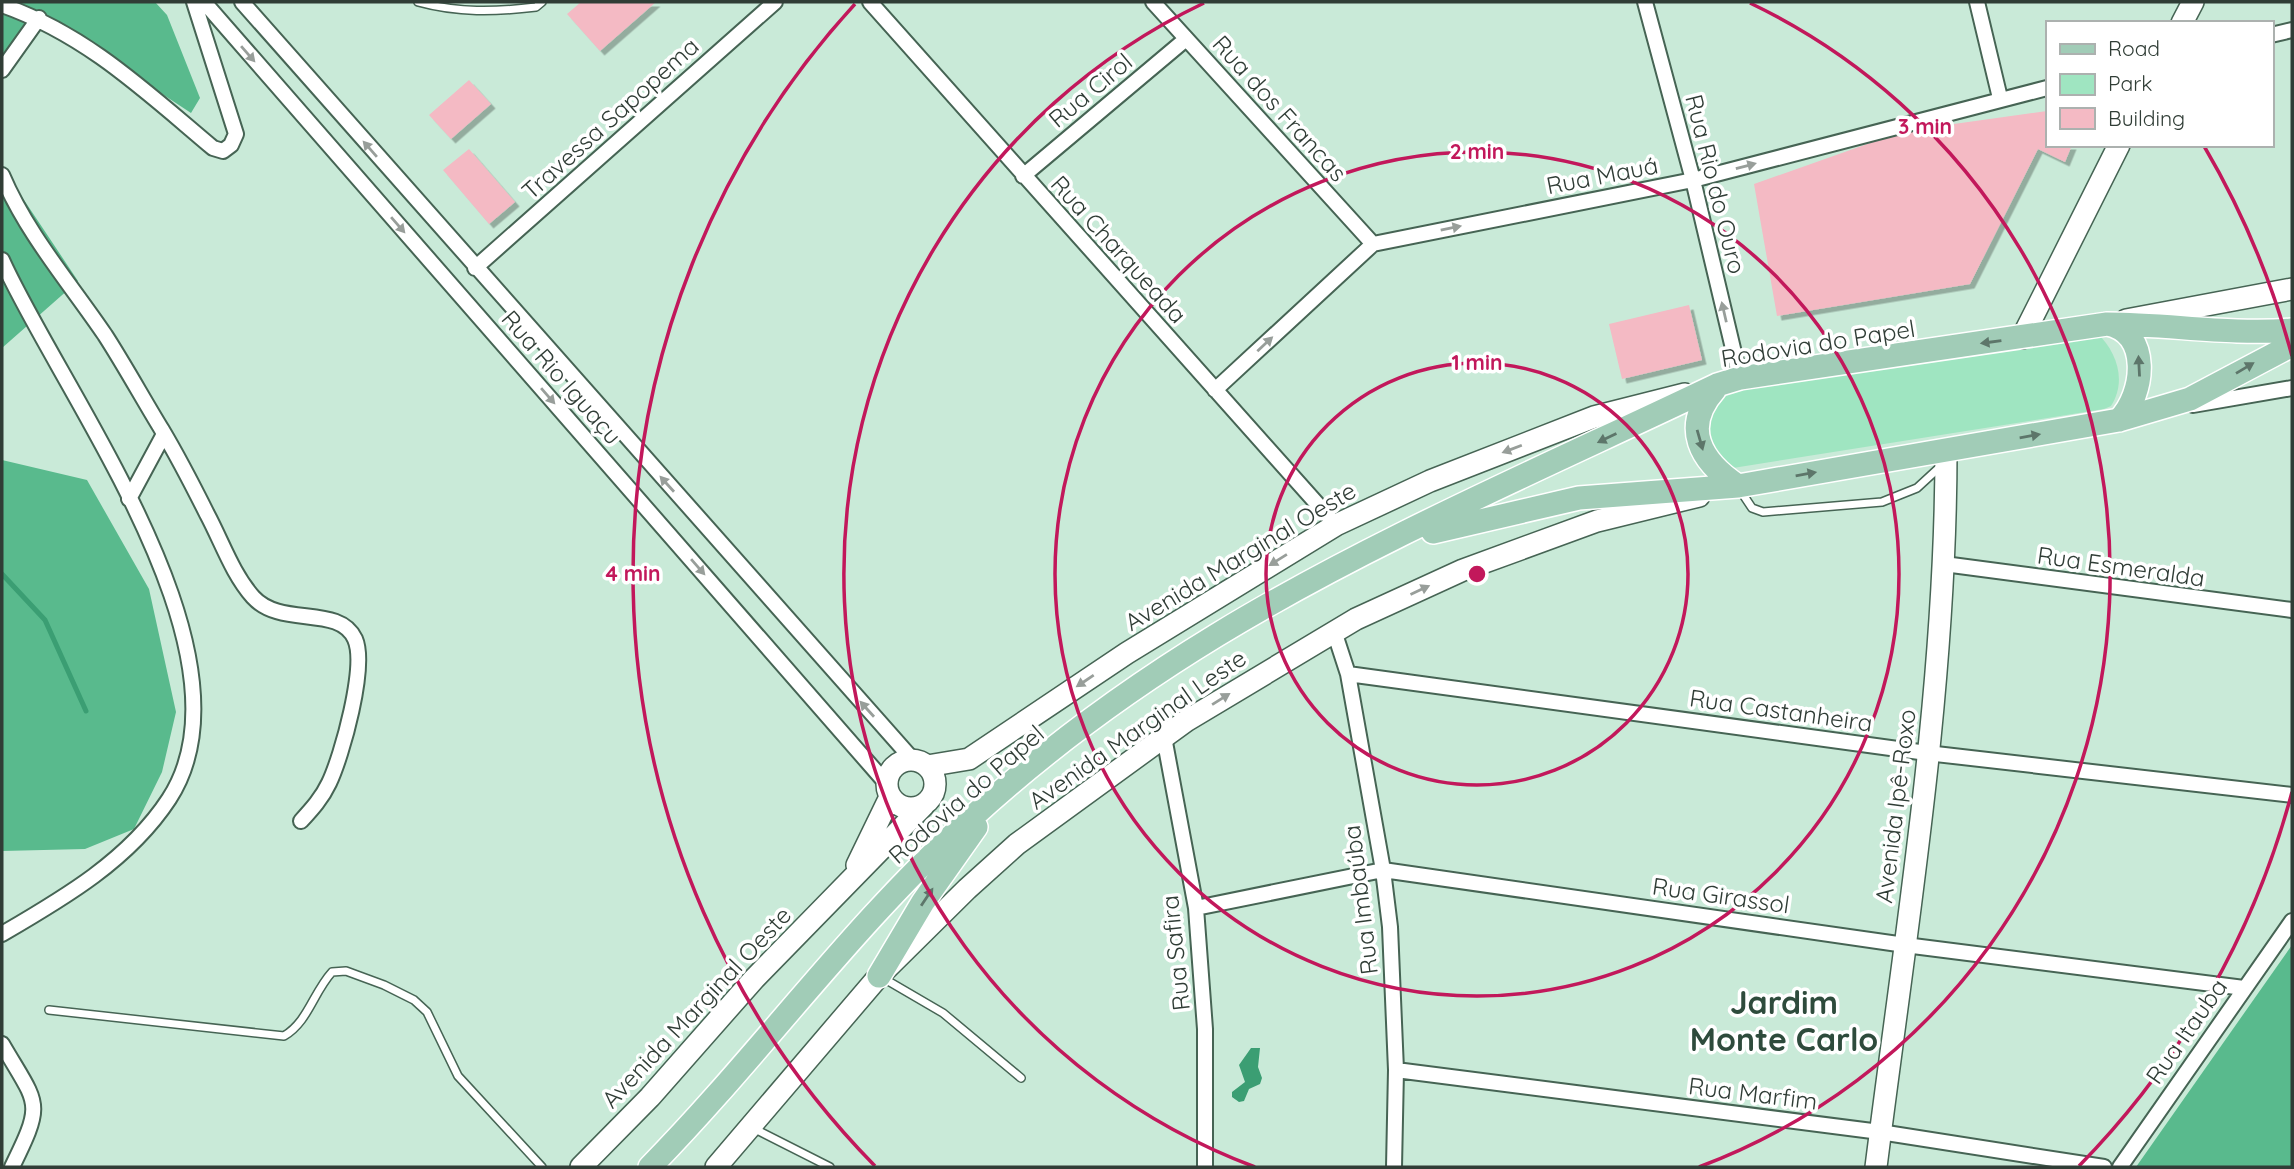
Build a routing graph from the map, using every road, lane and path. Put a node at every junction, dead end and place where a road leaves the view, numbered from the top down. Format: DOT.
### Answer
graph roads {
  1 [pos="194,2"];
  2 [pos="204,2"];
  3 [pos="242,2"];
  4 [pos="418,2"];
  5 [pos="542,2"];
  6 [pos="775,2"];
  7 [pos="870,2"];
  8 [pos="1153,2"];
  9 [pos="1645,2"];
  10 [pos="1977,2"];
  11 [pos="2193,2"];
  12 [pos="2,5"];
  13 [pos="39,18"];
  14 [pos="2183,21"];
  15 [pos="2292,30"];
  16 [pos="2273,35"];
  17 [pos="1186,38"];
  18 [pos="2,70"];
  19 [pos="2046,88"];
  20 [pos="2000,98"];
  21 [pos="2118,147"];
  22 [pos="2,175"];
  23 [pos="1023,176"];
  24 [pos="1692,180"];
  25 [pos="1373,244"];
  26 [pos="2,260"];
  27 [pos="475,268"];
  28 [pos="2292,289"];
  29 [pos="2106,324"];
  30 [pos="2292,330"];
  31 [pos="2022,338"];
  32 [pos="2292,345"];
  33 [pos="1740,378"];
  34 [pos="1717,385"];
  35 [pos="2292,388"];
  36 [pos="1214,390"];
  37 [pos="2119,420"];
  38 [pos="164,434"];
  39 [pos="1946,456"];
  40 [pos="1738,486"];
  41 [pos="130,499"];
  42 [pos="1336,525"];
  43 [pos="1385,544"];
  44 [pos="1944,564"];
  45 [pos="2292,610"];
  46 [pos="1334,631"];
  47 [pos="1348,674"];
  48 [pos="1164,737"];
  49 [pos="1927,753"];
  50 [pos="920,763"];
  51 [pos="888,790"];
  52 [pos="1000,794"];
  53 [pos="2292,795"];
  54 [pos="924,805"];
  55 [pos="301,821"];
  56 [pos="1383,870"];
  57 [pos="848,882"];
  58 [pos="1195,908"];
  59 [pos="2292,921"];
  60 [pos="2,934"];
  61 [pos="1905,945"];
  62 [pos="879,976"];
  63 [pos="2244,988"];
  64 [pos="50,1010"];
  65 [pos="2,1044"];
  66 [pos="1396,1070"];
  67 [pos="1021,1078"];
  68 [pos="752,1128"];
  69 [pos="1880,1132"];
  70 [pos="12,1167"];
  71 [pos="542,1167"];
  72 [pos="581,1167"];
  73 [pos="650,1167"];
  74 [pos="716,1167"];
  75 [pos="830,1167"];
  76 [pos="1205,1167"];
  77 [pos="1394,1167"];
  78 [pos="1876,1167"];
  79 [pos="2104,1167"];
  80 [pos="2120,1167"];
  1 -- 13 [label="street"];
  2 -- 51 [label="street, Rua Rio Iguaçu, one-way"];
  27 -- 3 [label="street, Rua Rio Iguaçu, one-way"];
  4 -- 5 [label="lane"];
  6 -- 27 [label="street, Travessa Sapopema"];
  7 -- 23 [label="street, Rua Charqueada"];
  8 -- 17 [label="street, Rua dos Francas"];
  9 -- 24 [label="street, Rua Rio do Ouro"];
  10 -- 20 [label="street"];
  11 -- 14 [label="main road"];
  12 -- 13 [label="street"];
  13 -- 18 [label="street"];
  15 -- 16 [label="street"];
  17 -- 23 [label="street, Rua Cirol"];
  17 -- 25 [label="street, Rua dos Francas"];
  19 -- 20 [label="street, Rua Mauá"];
  24 -- 20 [label="street, Rua Mauá, one-way"];
  21 -- 31 [label="main road"];
  22 -- 38 [label="street"];
  23 -- 36 [label="street, Rua Charqueada"];
  25 -- 24 [label="street, Rua Mauá, one-way"];
  33 -- 24 [label="street, Rua Rio do Ouro, one-way"];
  36 -- 25 [label="street, one-way"];
  26 -- 41 [label="street"];
  50 -- 27 [label="street, Rua Rio Iguaçu, one-way"];
  28 -- 29 [label="main road"];
  29 -- 30 [label="main road, Rodovia do Papel"];
  29 -- 31 [label="main road, Rodovia do Papel"];
  37 -- 29 [label="main road, one-way"];
  31 -- 33 [label="main road, Rodovia do Papel, one-way"];
  37 -- 32 [label="main road, Rodovia do Papel, one-way"];
  33 -- 34 [label="main road, Rodovia do Papel"];
  34 -- 40 [label="main road, one-way"];
  34 -- 42 [label="main road, Avenida Marginal Oeste, one-way"];
  34 -- 43 [label="main road, Rodovia do Papel, one-way"];
  35 -- 37 [label="street"];
  36 -- 42 [label="street, Rua Charqueada"];
  39 -- 37 [label="main road, Rodovia do Papel, one-way"];
  38 -- 41 [label="street"];
  38 -- 55 [label="street"];
  40 -- 39 [label="main road, Rodovia do Papel, one-way"];
  39 -- 40 [label="lane"];
  39 -- 44 [label="main road, Avenida Ipê-Roxo"];
  40 -- 43 [label="main road, Rodovia do Papel"];
  46 -- 40 [label="main road, Avenida Marginal Leste, one-way"];
  41 -- 60 [label="street"];
  42 -- 50 [label="main road, Avenida Marginal Oeste, one-way"];
  43 -- 52 [label="main road, Rodovia do Papel"];
  44 -- 45 [label="street, Rua Esmeralda"];
  44 -- 49 [label="main road, Avenida Ipê-Roxo"];
  46 -- 47 [label="street, Rua Imbaúba"];
  48 -- 46 [label="main road, Avenida Marginal Leste, one-way"];
  47 -- 49 [label="street, Rua Castanheira"];
  47 -- 56 [label="street, Rua Imbaúba"];
  48 -- 58 [label="street, Rua Safira"];
  48 -- 62 [label="main road, Avenida Marginal Leste"];
  49 -- 53 [label="street, Rua Castanheira"];
  49 -- 61 [label="main road, Avenida Ipê-Roxo"];
  50 -- 51 [label="main road, Avenida Marginal Oeste"];
  50 -- 54 [label="main road, Avenida Marginal Oeste"];
  51 -- 54 [label="main road"];
  51 -- 57 [label="main road, Avenida Marginal Oeste"];
  62 -- 52 [label="main road, one-way"];
  52 -- 73 [label="main road, Rodovia do Papel"];
  54 -- 57 [label="main road, Avenida Marginal Oeste"];
  56 -- 58 [label="street, Rua Girassol"];
  56 -- 61 [label="street, Rua Girassol"];
  56 -- 66 [label="street, Rua Imbaúba"];
  57 -- 72 [label="main road, Avenida Marginal Oeste"];
  58 -- 76 [label="street, Rua Safira"];
  59 -- 63 [label="street, Rua Itauba"];
  61 -- 63 [label="street, Rua Girassol"];
  61 -- 69 [label="main road, Avenida Ipê-Roxo"];
  62 -- 67 [label="lane"];
  62 -- 68 [label="main road, Avenida Marginal Leste"];
  63 -- 80 [label="street, Rua Itauba"];
  64 -- 71 [label="lane"];
  65 -- 70 [label="street"];
  66 -- 69 [label="street, Rua Marfim"];
  66 -- 77 [label="street, Rua Imbaúba"];
  68 -- 74 [label="main road, Avenida Marginal Leste"];
  68 -- 75 [label="lane"];
  69 -- 78 [label="main road, Avenida Ipê-Roxo"];
  69 -- 79 [label="street, Rua Marfim"];
}
